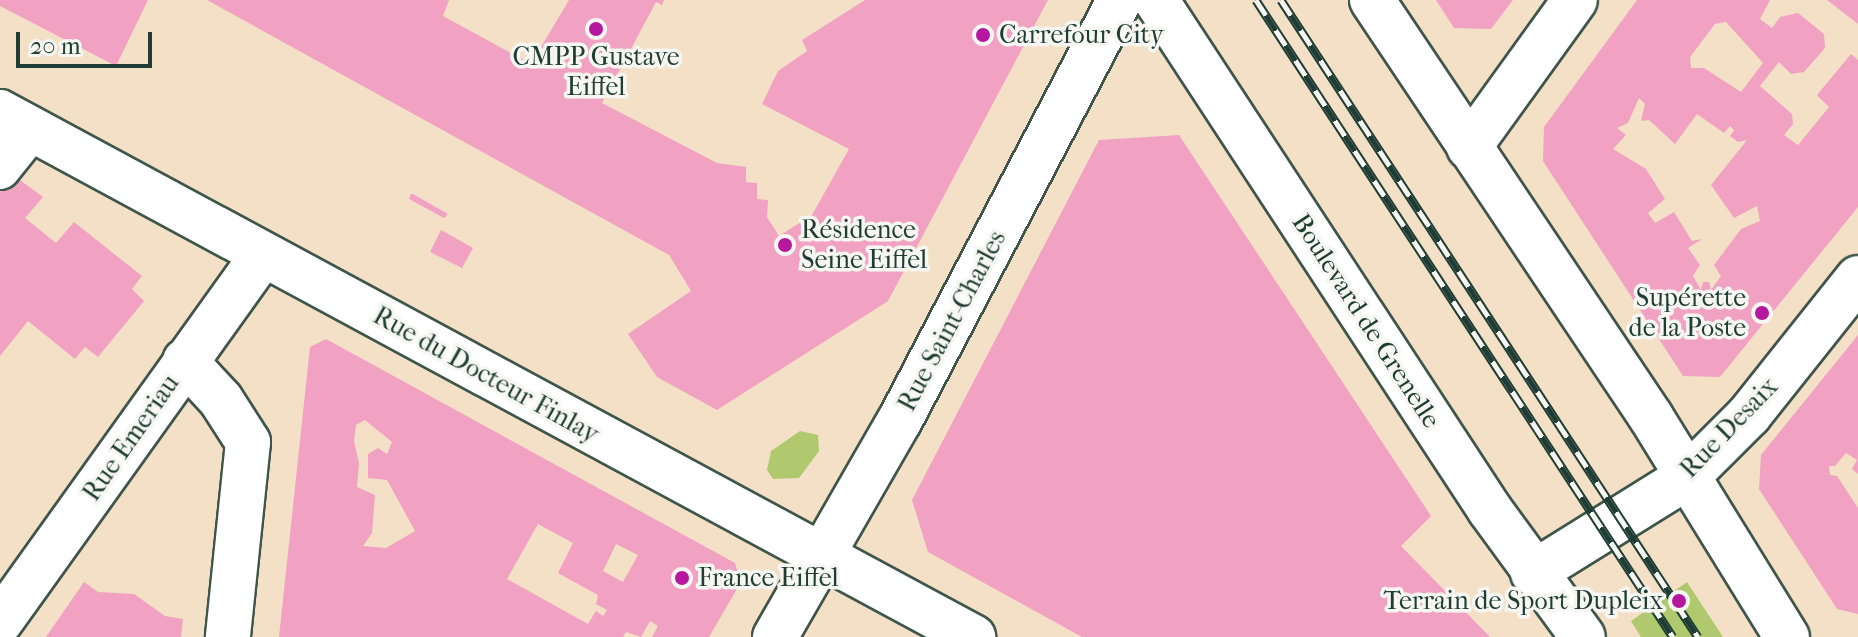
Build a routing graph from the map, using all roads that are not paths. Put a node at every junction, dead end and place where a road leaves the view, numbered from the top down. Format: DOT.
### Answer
graph roads {
  1 [pos="1120,0"];
  2 [pos="1156,0"];
  3 [pos="1372,0"];
  4 [pos="1575,0"];
  5 [pos="16,121"];
  6 [pos="1469,147"];
  7 [pos="0,169"];
  8 [pos="263,254"];
  9 [pos="1858,278"];
  10 [pos="185,361"];
  11 [pos="1687,477"];
  12 [pos="823,557"];
  13 [pos="1533,573"];
  14 [pos="0,622"];
  15 [pos="228,637"];
  16 [pos="775,637"];
  17 [pos="973,637"];
  18 [pos="1583,637"];
  19 [pos="1787,637"];
  1 -- 12 [label="street, Rue Saint-Charles"];
  2 -- 13 [label="street, Boulevard de Grenelle"];
  3 -- 6 [label="street"];
  4 -- 6 [label="street"];
  5 -- 7 [label="street"];
  5 -- 8 [label="street, Rue du Docteur Finlay"];
  6 -- 11 [label="street"];
  8 -- 10 [label="street, Rue Emeriau"];
  8 -- 12 [label="street, Rue du Docteur Finlay"];
  9 -- 11 [label="street, Rue Desaix"];
  10 -- 14 [label="street, Rue Emeriau"];
  10 -- 15 [label="street"];
  11 -- 13 [label="street, Rue Desaix"];
  11 -- 19 [label="street"];
  12 -- 16 [label="street, Rue Saint-Charles"];
  12 -- 17 [label="street, Rue du Docteur Finlay"];
  13 -- 18 [label="street, Boulevard de Grenelle"];
}
